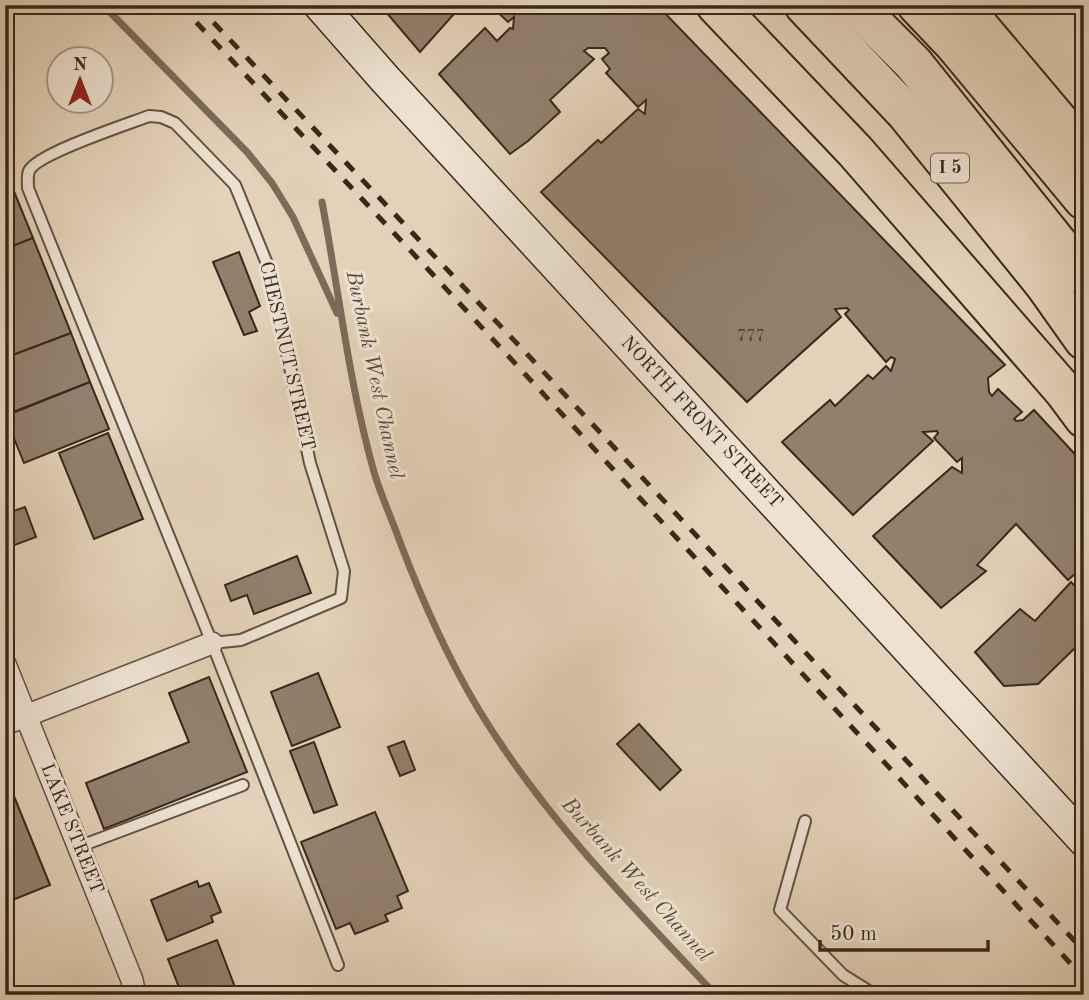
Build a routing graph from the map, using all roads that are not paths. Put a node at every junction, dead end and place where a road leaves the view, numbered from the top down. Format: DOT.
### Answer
graph roads {
  1 [pos="320,5"];
  2 [pos="716,5"];
  3 [pos="804,5"];
  4 [pos="855,5"];
  5 [pos="917,5"];
  6 [pos="961,5"];
  7 [pos="1084,151"];
  8 [pos="1084,200"];
  9 [pos="1084,276"];
  10 [pos="1084,340"];
  11 [pos="1084,418"];
  12 [pos="212,643"];
  13 [pos="5,664"];
  14 [pos="26,716"];
  15 [pos="5,724"];
  16 [pos="243,785"];
  17 [pos="805,821"];
  18 [pos="1084,840"];
  19 [pos="78,847"];
  20 [pos="338,965"];
  21 [pos="135,995"];
  22 [pos="875,995"];
  1 -- 18 [label="main road, NORTH FRONT STREET"];
  2 -- 11 [label="highway"];
  3 -- 10 [label="highway, I 5"];
  4 -- 9 [label="highway"];
  5 -- 8 [label="highway"];
  6 -- 7 [label="highway"];
  12 -- 12 [label="lane, CHESTNUT STREET"];
  12 -- 14 [label="street, CHESTNUT STREET"];
  12 -- 20 [label="lane"];
  13 -- 14 [label="street, LAKE STREET"];
  14 -- 15 [label="street, CHESTNUT STREET"];
  14 -- 19 [label="street, LAKE STREET"];
  16 -- 19 [label="lane"];
  17 -- 22 [label="lane"];
  19 -- 21 [label="street, LAKE STREET"];
}
